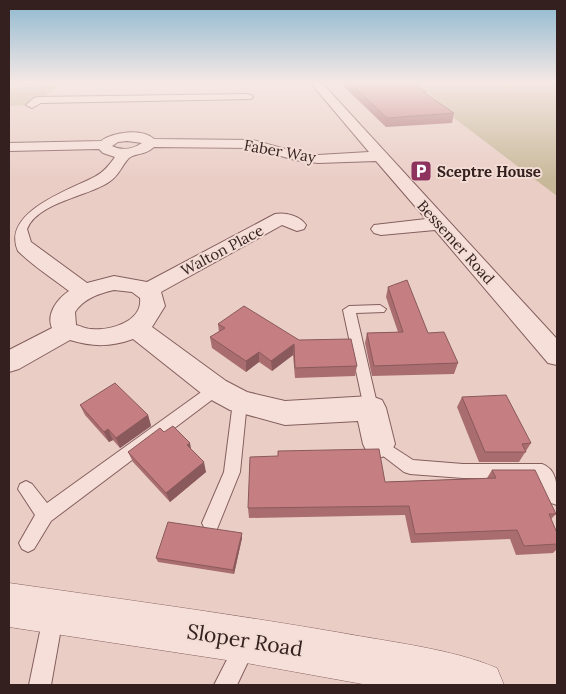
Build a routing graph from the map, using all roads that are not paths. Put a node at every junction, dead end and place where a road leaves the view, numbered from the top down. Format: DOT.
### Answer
graph roads {
  1 [pos="144,114"];
  2 [pos="343,114"];
  3 [pos="129,145"];
  4 [pos="9,147"];
  5 [pos="380,156"];
  6 [pos="15,220"];
  7 [pos="439,224"];
  8 [pos="297,226"];
  9 [pos="380,229"];
  10 [pos="148,290"];
  11 [pos="85,292"];
  12 [pos="380,310"];
  13 [pos="136,328"];
  14 [pos="67,331"];
  15 [pos="557,356"];
  16 [pos="9,362"];
  17 [pos="228,396"];
  18 [pos="371,408"];
  19 [pos="378,444"];
  20 [pos="26,489"];
  21 [pos="557,497"];
  22 [pos="45,515"];
  23 [pos="211,522"];
  24 [pos="28,543"];
  25 [pos="9,605"];
  26 [pos="54,612"];
  27 [pos="248,640"];
  28 [pos="40,685"];
  29 [pos="225,685"];
  30 [pos="480,685"];
  1 -- 3 [label="street"];
  2 -- 5 [label="street, Bessemer Road"];
  3 -- 4 [label="street"];
  3 -- 5 [label="street, Faber Way"];
  3 -- 6 [label="street"];
  5 -- 7 [label="street, Bessemer Road"];
  6 -- 11 [label="street"];
  7 -- 9 [label="street"];
  7 -- 15 [label="street, Bessemer Road"];
  8 -- 10 [label="street, Walton Place"];
  10 -- 11 [label="street"];
  10 -- 13 [label="street"];
  11 -- 14 [label="street"];
  12 -- 18 [label="lane"];
  13 -- 14 [label="street"];
  13 -- 17 [label="street"];
  14 -- 16 [label="street"];
  17 -- 18 [label="street"];
  17 -- 22 [label="lane"];
  17 -- 23 [label="lane"];
  18 -- 19 [label="street"];
  19 -- 21 [label="lane"];
  20 -- 22 [label="lane"];
  22 -- 24 [label="lane"];
  25 -- 26 [label="street, Sloper Road"];
  26 -- 27 [label="street, Sloper Road"];
  26 -- 28 [label="lane"];
  27 -- 29 [label="lane"];
  27 -- 30 [label="street, Sloper Road"];
}
